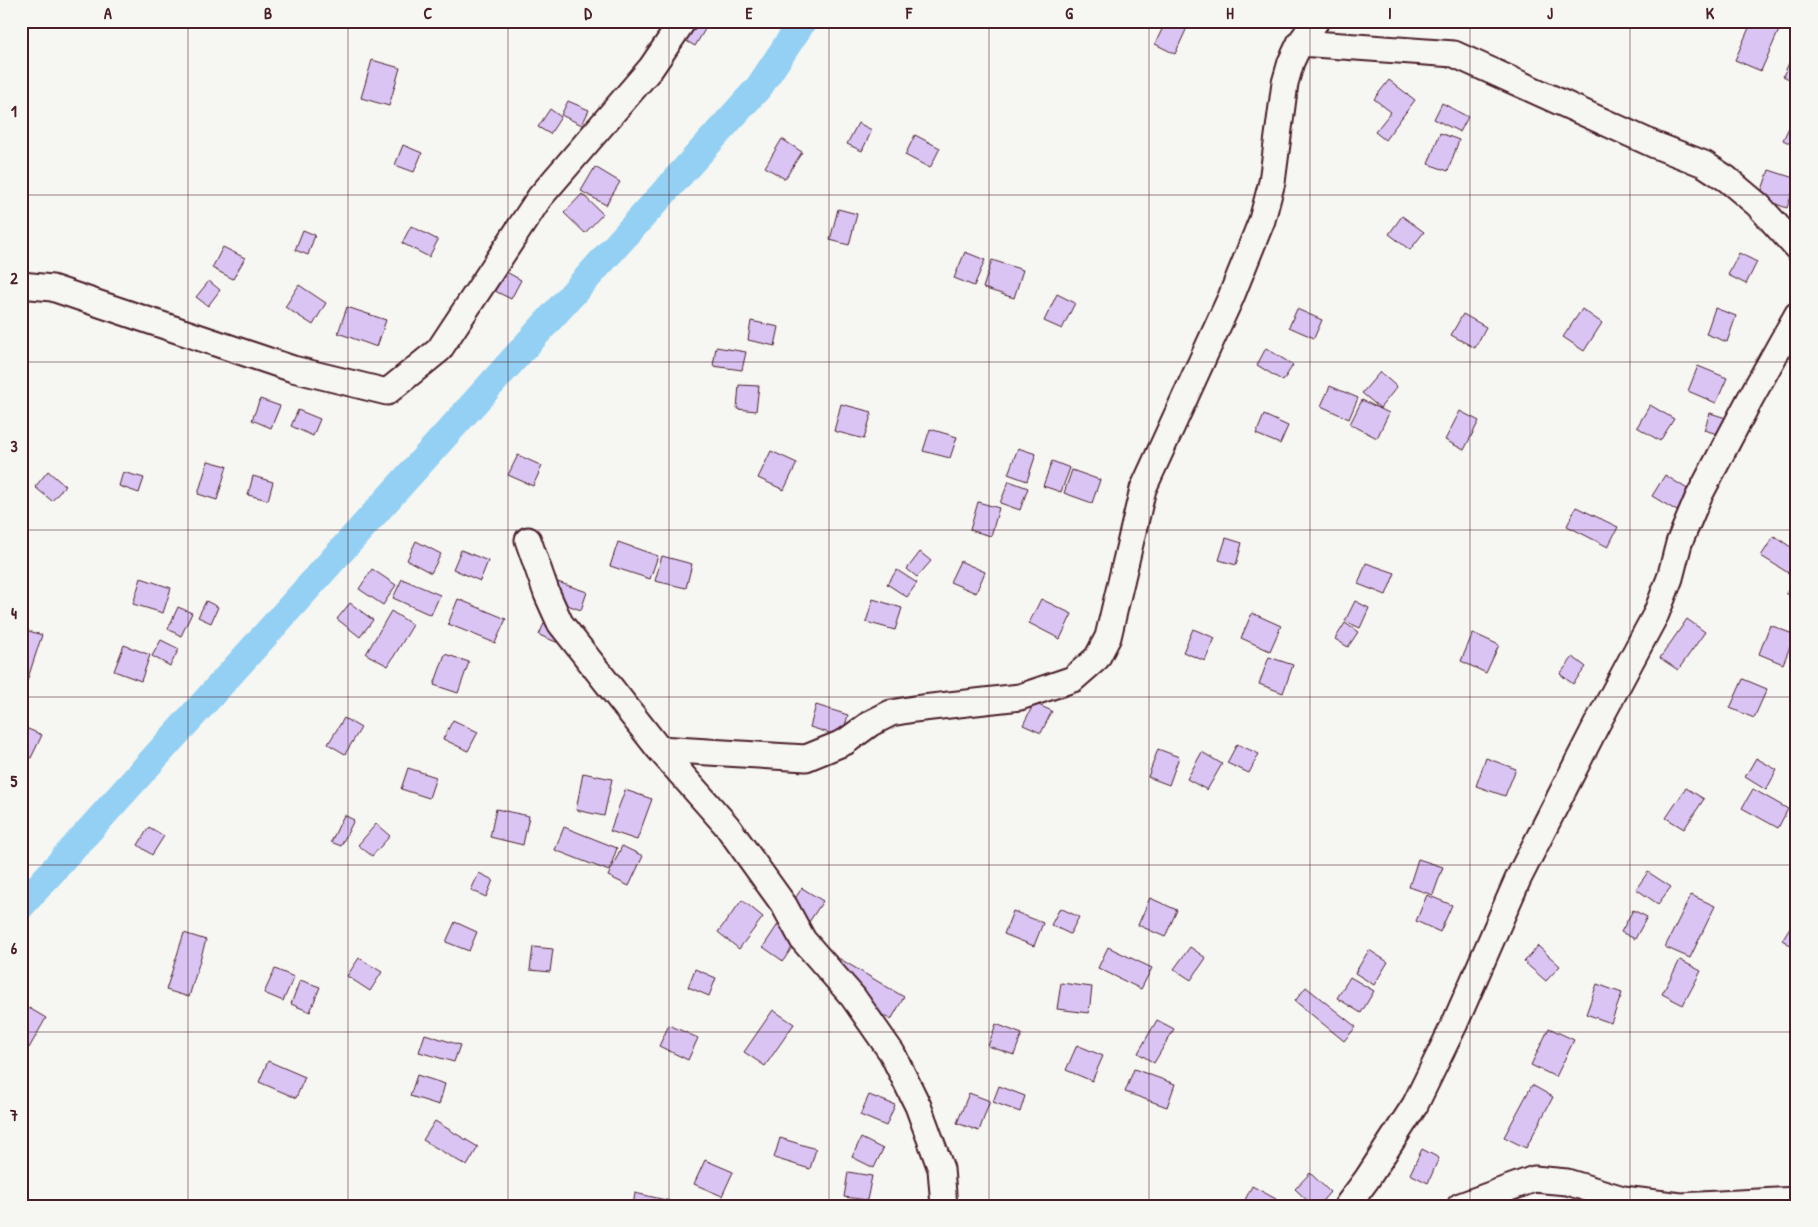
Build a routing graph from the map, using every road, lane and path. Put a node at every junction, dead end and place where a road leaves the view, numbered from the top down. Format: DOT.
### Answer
graph roads {
  1 [pos="683,21"];
  2 [pos="1316,21"];
  3 [pos="1300,43"];
  4 [pos="1797,248"];
  5 [pos="21,285"];
  6 [pos="1797,314"];
  7 [pos="528,540"];
  8 [pos="658,749"];
  9 [pos="1797,1200"];
  10 [pos="944,1206"];
  11 [pos="1347,1206"];
  12 [pos="1460,1206"];
  1 -- 5 [label="street"];
  2 -- 3 [label="street"];
  3 -- 4 [label="street"];
  3 -- 8 [label="street"];
  6 -- 11 [label="street"];
  7 -- 8 [label="street"];
  8 -- 10 [label="street"];
  9 -- 12 [label="street"];
}
